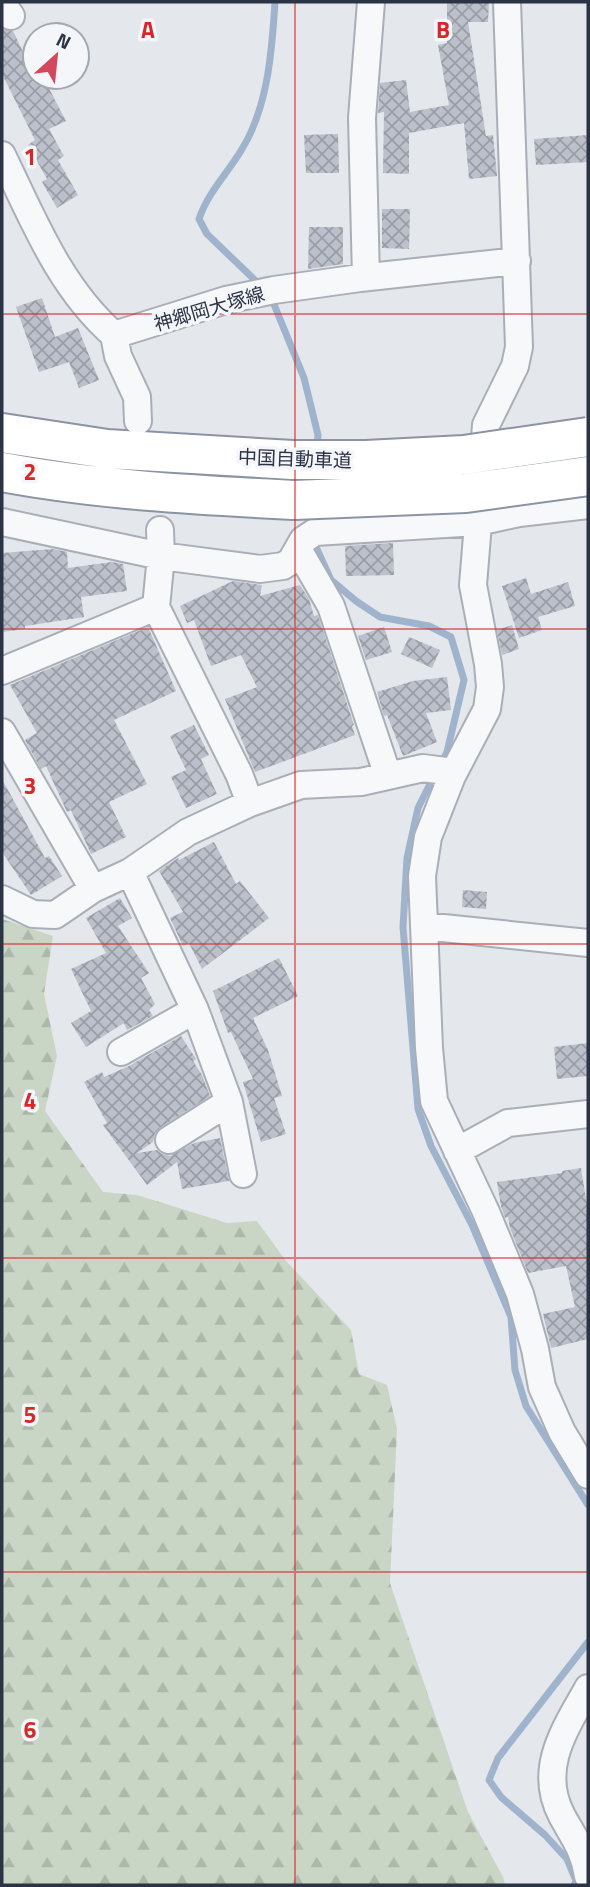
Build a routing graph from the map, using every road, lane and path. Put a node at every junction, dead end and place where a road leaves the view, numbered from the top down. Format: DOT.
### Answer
graph roads {
  1 [pos="371,2"];
  2 [pos="507,2"];
  3 [pos="2,155"];
  4 [pos="517,261"];
  5 [pos="366,277"];
  6 [pos="114,335"];
  7 [pos="138,421"];
  8 [pos="2,433"];
  9 [pos="588,437"];
  10 [pos="2,472"];
  11 [pos="588,476"];
  12 [pos="2,478"];
  13 [pos="92,486"];
  14 [pos="588,505"];
  15 [pos="478,522"];
  16 [pos="2,523"];
  17 [pos="160,543"];
  18 [pos="298,549"];
  19 [pos="156,607"];
  20 [pos="2,671"];
  21 [pos="2,732"];
  22 [pos="440,771"];
  23 [pos="388,776"];
  24 [pos="250,803"];
  25 [pos="130,872"];
  26 [pos="93,889"];
  27 [pos="2,899"];
  28 [pos="424,926"];
  29 [pos="588,943"];
  30 [pos="195,1010"];
  31 [pos="121,1052"];
  32 [pos="229,1102"];
  33 [pos="588,1114"];
  34 [pos="169,1140"];
  35 [pos="457,1151"];
  36 [pos="243,1174"];
  37 [pos="588,1475"];
  38 [pos="588,1688"];
  39 [pos="587,1863"];
  1 -- 5 [label="street"];
  2 -- 4 [label="street"];
  3 -- 6 [label="street"];
  4 -- 5 [label="street, 神郷岡大塚線"];
  4 -- 15 [label="street"];
  5 -- 6 [label="street, 神郷岡大塚線"];
  6 -- 7 [label="street"];
  8 -- 9 [label="highway, 中国自動車道, bridge"];
  10 -- 13 [label="highway, 中国自動車道"];
  11 -- 13 [label="highway, 中国自動車道, bridge"];
  12 -- 13 [label="highway"];
  14 -- 15 [label="street"];
  15 -- 18 [label="street"];
  15 -- 22 [label="street"];
  16 -- 17 [label="street"];
  17 -- 18 [label="street"];
  17 -- 19 [label="street"];
  18 -- 23 [label="street"];
  19 -- 20 [label="street"];
  19 -- 24 [label="street"];
  21 -- 26 [label="street"];
  22 -- 23 [label="street"];
  22 -- 28 [label="street"];
  23 -- 24 [label="street"];
  24 -- 25 [label="street"];
  25 -- 26 [label="street"];
  25 -- 30 [label="street"];
  26 -- 27 [label="street"];
  28 -- 29 [label="street"];
  28 -- 35 [label="street"];
  30 -- 31 [label="street"];
  30 -- 32 [label="street"];
  32 -- 34 [label="street"];
  32 -- 36 [label="street"];
  33 -- 35 [label="street"];
  35 -- 37 [label="street"];
  38 -- 39 [label="street"];
}
